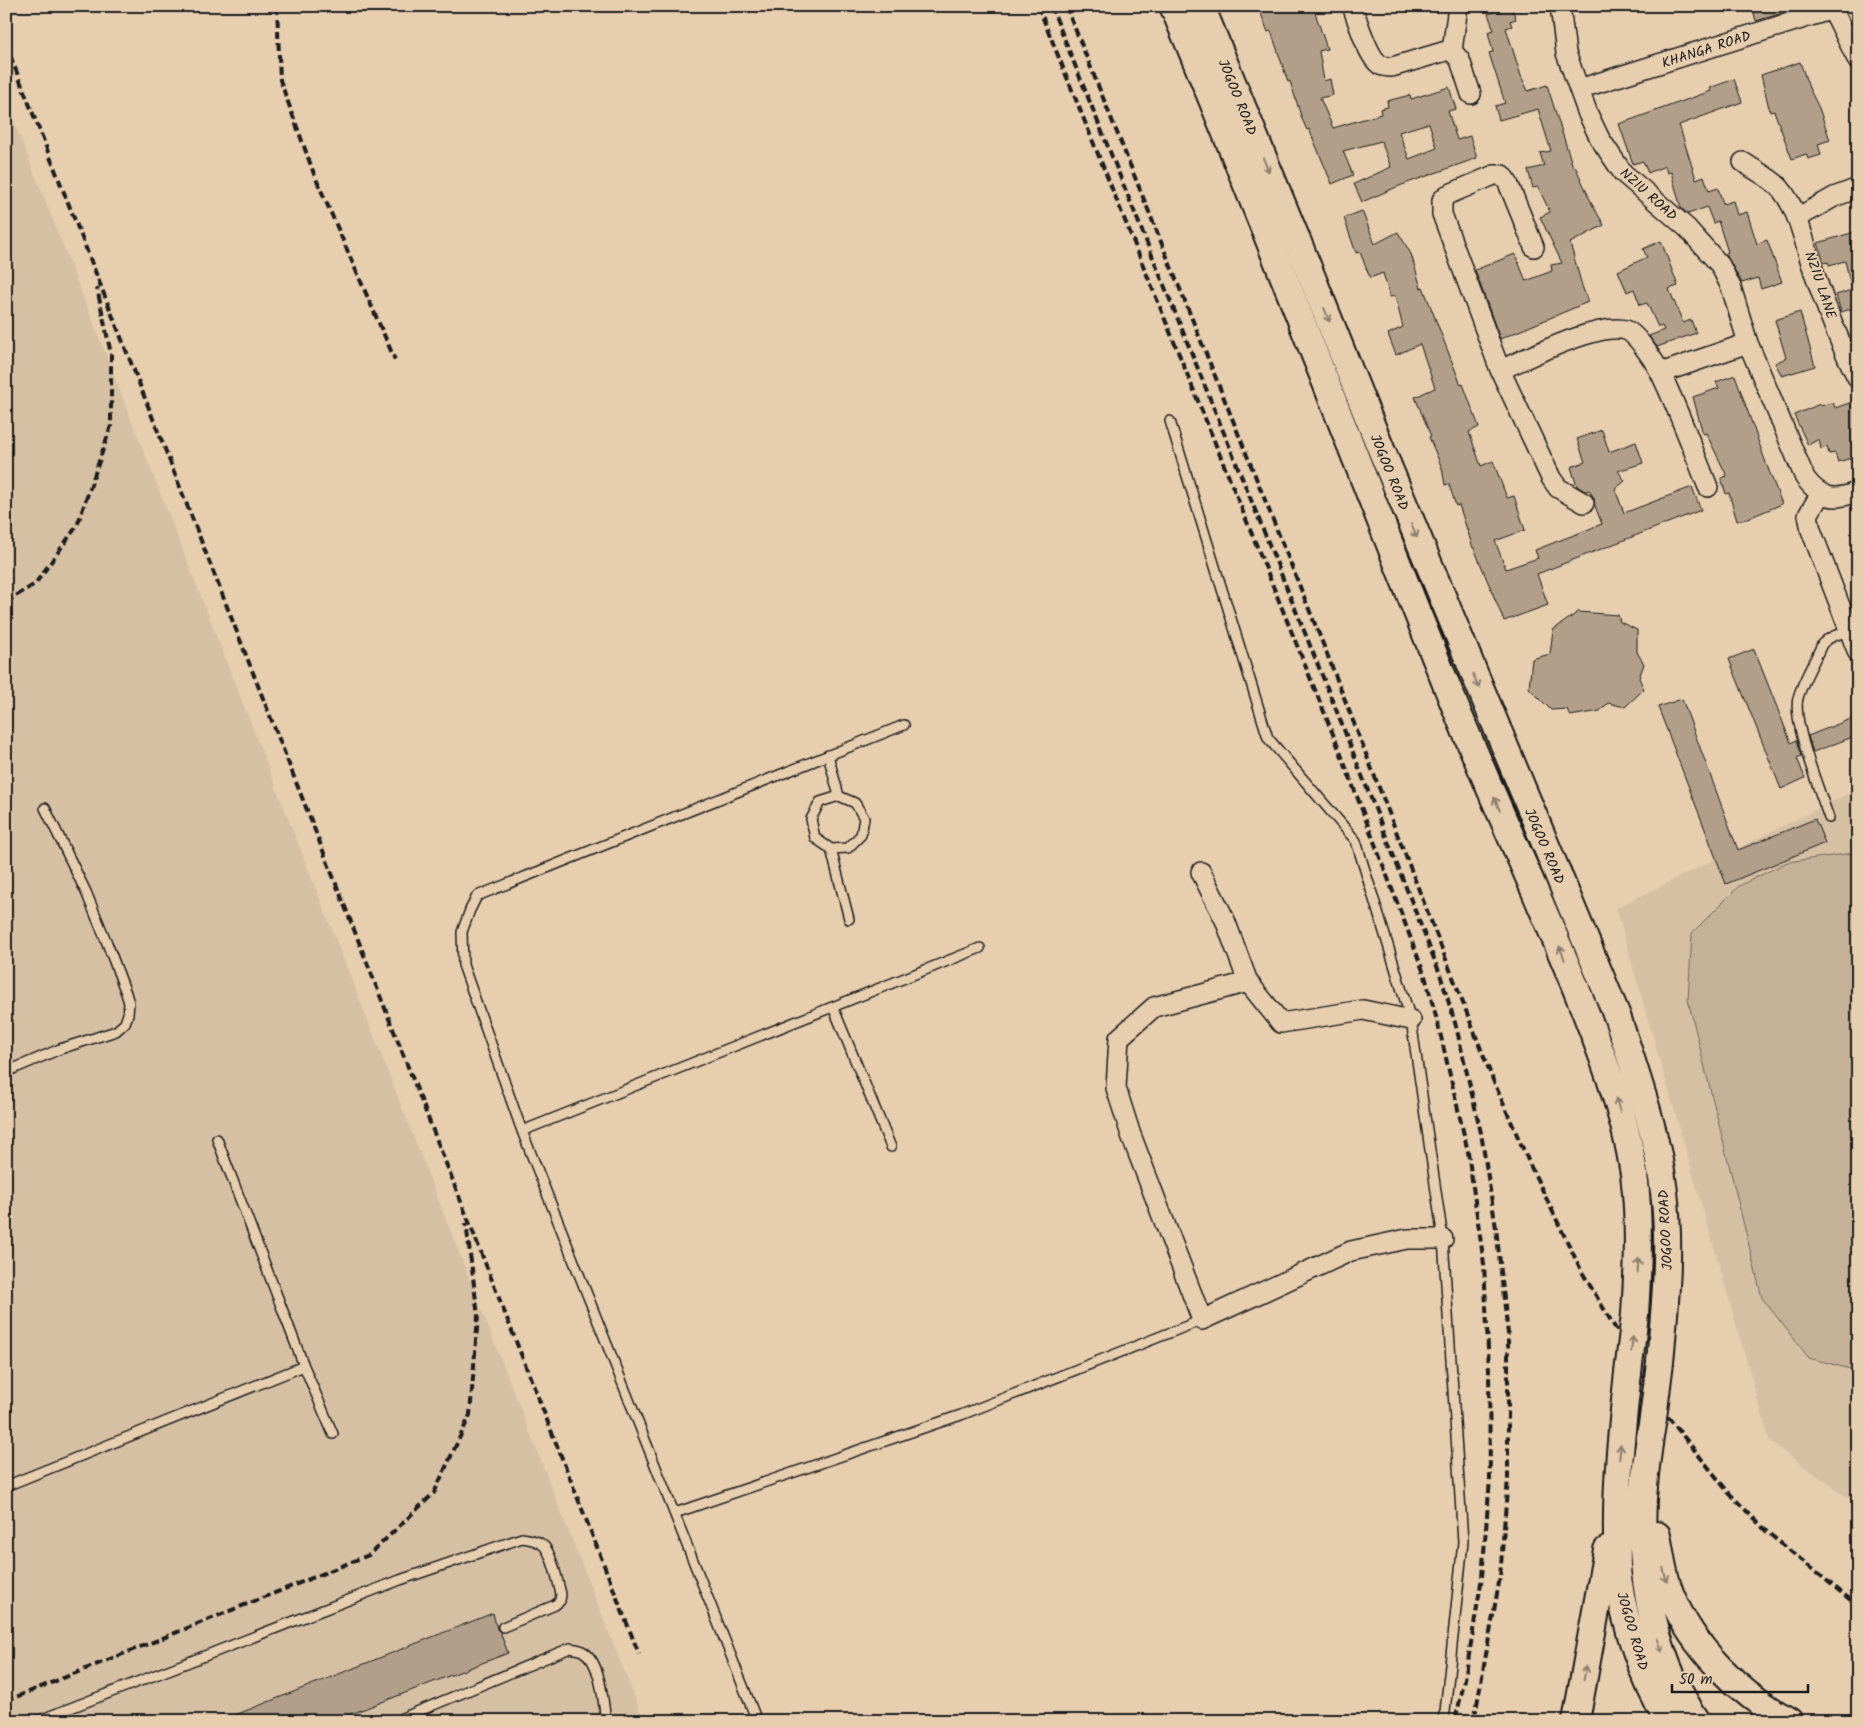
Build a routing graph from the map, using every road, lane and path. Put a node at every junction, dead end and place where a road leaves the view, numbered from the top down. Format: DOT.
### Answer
graph roads {
  1 [pos="1173,6"];
  2 [pos="1200,6"];
  3 [pos="1352,6"];
  4 [pos="1458,6"];
  5 [pos="1560,6"];
  6 [pos="1832,8"];
  7 [pos="1452,51"];
  8 [pos="1858,61"];
  9 [pos="1579,89"];
  10 [pos="1471,94"];
  11 [pos="1743,162"];
  12 [pos="1858,188"];
  13 [pos="1797,218"];
  14 [pos="1534,246"];
  15 [pos="1748,343"];
  16 [pos="1500,370"];
  17 [pos="1661,373"];
  18 [pos="1858,379"];
  19 [pos="1170,421"];
  20 [pos="1708,487"];
  21 [pos="1858,492"];
  22 [pos="1821,493"];
  23 [pos="1584,503"];
  24 [pos="1849,631"];
  25 [pos="1858,653"];
  26 [pos="904,725"];
  27 [pos="828,755"];
  28 [pos="839,796"];
  29 [pos="45,808"];
  30 [pos="1829,818"];
  31 [pos="831,850"];
  32 [pos="1201,872"];
  33 [pos="848,919"];
  34 [pos="980,948"];
  35 [pos="1248,982"];
  36 [pos="833,1007"];
  37 [pos="1410,1020"];
  38 [pos="6,1072"];
  39 [pos="522,1131"];
  40 [pos="217,1139"];
  41 [pos="891,1147"];
  42 [pos="1444,1238"];
  43 [pos="1202,1320"];
  44 [pos="304,1366"];
  45 [pos="333,1434"];
  46 [pos="1645,1476"];
  47 [pos="6,1486"];
  48 [pos="1616,1500"];
  49 [pos="675,1513"];
  50 [pos="503,1627"];
  51 [pos="37,1721"];
  52 [pos="395,1721"];
  53 [pos="606,1721"];
  54 [pos="757,1721"];
  55 [pos="1442,1721"];
  56 [pos="1576,1721"];
  57 [pos="1668,1721"];
  58 [pos="1697,1721"];
  59 [pos="1789,1721"];
  48 -- 1 [label="main road, JOGOO ROAD, one-way, bridge"];
  2 -- 46 [label="main road, JOGOO ROAD, one-way, bridge"];
  3 -- 7 [label="street"];
  4 -- 7 [label="street"];
  5 -- 9 [label="street, NZIU ROAD"];
  6 -- 8 [label="street"];
  6 -- 9 [label="street, KHANGA ROAD"];
  7 -- 10 [label="street"];
  9 -- 15 [label="street, NZIU ROAD"];
  11 -- 13 [label="street, NZIU LANE"];
  12 -- 13 [label="street"];
  13 -- 18 [label="street, NZIU LANE"];
  14 -- 16 [label="street"];
  15 -- 17 [label="street"];
  15 -- 22 [label="street, NZIU ROAD"];
  16 -- 17 [label="street"];
  16 -- 23 [label="street"];
  17 -- 20 [label="street"];
  19 -- 37 [label="lane"];
  21 -- 22 [label="street"];
  22 -- 24 [label="street"];
  24 -- 25 [label="street"];
  24 -- 30 [label="lane"];
  26 -- 27 [label="lane"];
  27 -- 28 [label="lane"];
  27 -- 39 [label="lane"];
  28 -- 31 [label="lane"];
  28 -- 31 [label="lane"];
  29 -- 38 [label="lane"];
  31 -- 33 [label="lane"];
  32 -- 35 [label="street"];
  34 -- 36 [label="lane"];
  35 -- 37 [label="street"];
  35 -- 43 [label="street"];
  36 -- 39 [label="lane"];
  36 -- 41 [label="lane"];
  37 -- 42 [label="lane"];
  39 -- 49 [label="lane"];
  40 -- 44 [label="lane"];
  42 -- 43 [label="street"];
  42 -- 55 [label="lane"];
  43 -- 49 [label="lane"];
  44 -- 45 [label="lane"];
  44 -- 47 [label="lane"];
  46 -- 58 [label="main road, JOGOO ROAD, one-way"];
  46 -- 59 [label="main road, one-way"];
  56 -- 48 [label="main road, one-way"];
  48 -- 57 [label="main road, JOGOO ROAD"];
  49 -- 54 [label="lane"];
  50 -- 51 [label="lane"];
  52 -- 53 [label="lane"];
}
